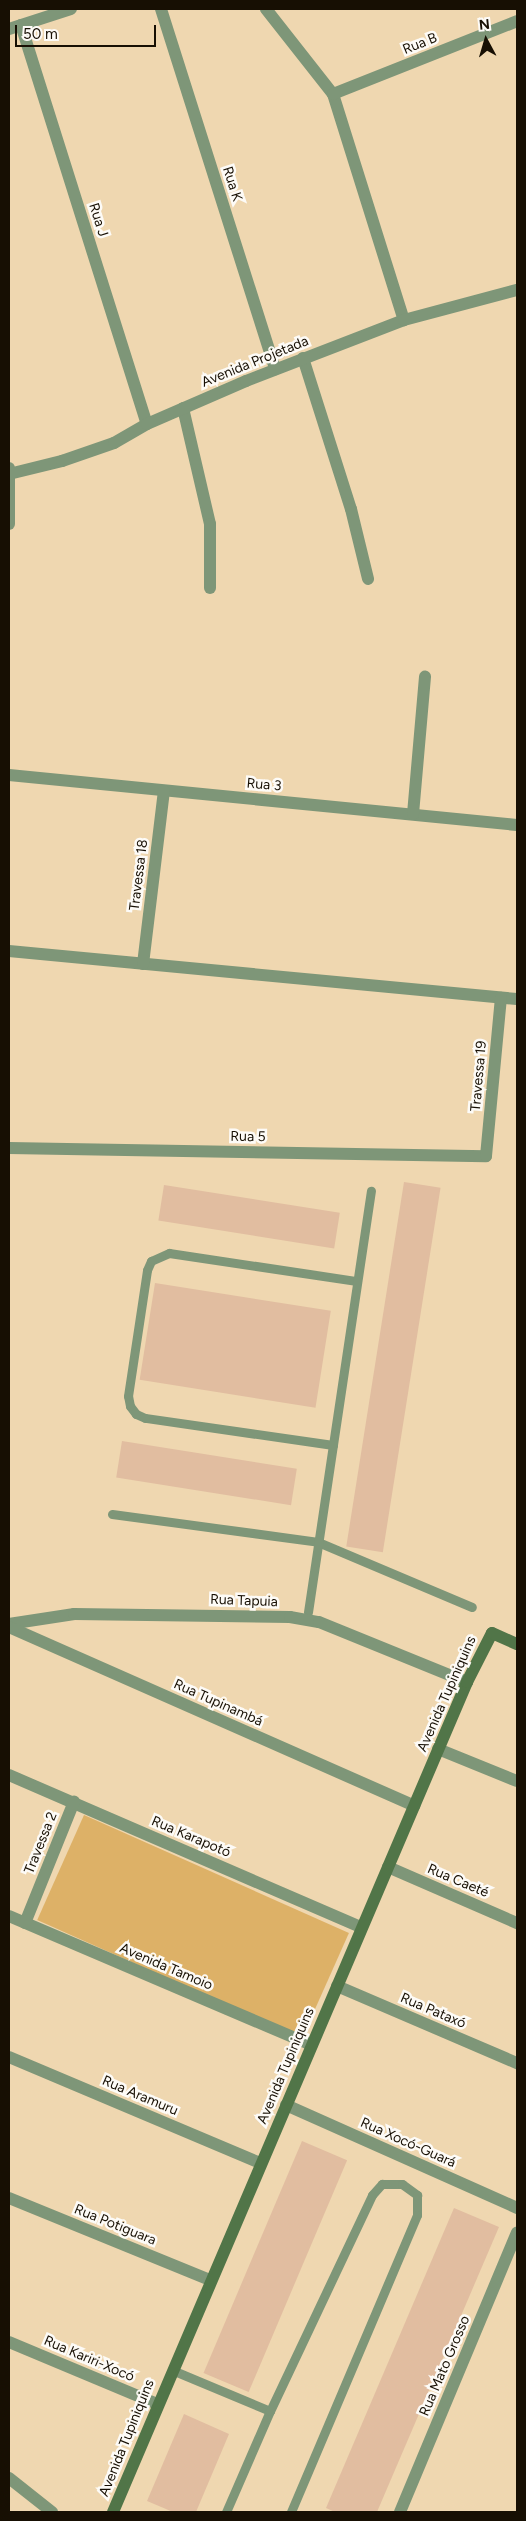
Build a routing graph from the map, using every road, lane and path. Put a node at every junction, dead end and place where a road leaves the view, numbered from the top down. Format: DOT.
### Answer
graph roads {
  1 [pos="71,9"];
  2 [pos="161,9"];
  3 [pos="266,9"];
  4 [pos="517,21"];
  5 [pos="15,27"];
  6 [pos="333,94"];
  7 [pos="517,290"];
  8 [pos="404,320"];
  9 [pos="303,358"];
  10 [pos="275,369"];
  11 [pos="183,408"];
  12 [pos="148,424"];
  13 [pos="9,472"];
  14 [pos="9,524"];
  15 [pos="368,579"];
  16 [pos="210,588"];
  17 [pos="425,677"];
  18 [pos="9,775"];
  19 [pos="164,791"];
  20 [pos="413,814"];
  21 [pos="517,824"];
  22 [pos="9,951"];
  23 [pos="143,964"];
  24 [pos="501,998"];
  25 [pos="517,999"];
  26 [pos="9,1148"];
  27 [pos="486,1156"];
  28 [pos="371,1191"];
  29 [pos="358,1281"];
  30 [pos="333,1445"];
  31 [pos="112,1514"];
  32 [pos="318,1542"];
  33 [pos="472,1607"];
  34 [pos="307,1616"];
  35 [pos="9,1626"];
  36 [pos="517,1644"];
  37 [pos="467,1682"];
  38 [pos="438,1749"];
  39 [pos="9,1776"];
  40 [pos="517,1781"];
  41 [pos="74,1802"];
  42 [pos="414,1806"];
  43 [pos="388,1867"];
  44 [pos="9,1916"];
  45 [pos="25,1923"];
  46 [pos="517,1923"];
  47 [pos="361,1927"];
  48 [pos="337,1986"];
  49 [pos="312,2045"];
  50 [pos="9,2058"];
  51 [pos="517,2063"];
  52 [pos="286,2105"];
  53 [pos="260,2163"];
  54 [pos="9,2198"];
  55 [pos="517,2208"];
  56 [pos="517,2232"];
  57 [pos="210,2280"];
  58 [pos="9,2342"];
  59 [pos="172,2370"];
  60 [pos="157,2404"];
  61 [pos="270,2411"];
  62 [pos="9,2478"];
  63 [pos="52,2512"];
  64 [pos="113,2512"];
  65 [pos="226,2512"];
  66 [pos="291,2512"];
  67 [pos="400,2512"];
  1 -- 5 [label="street"];
  2 -- 10 [label="street, Rua K"];
  3 -- 6 [label="street"];
  4 -- 6 [label="street, Rua B"];
  5 -- 12 [label="street, Rua J"];
  6 -- 8 [label="street"];
  7 -- 8 [label="street, Avenida Projetada"];
  8 -- 9 [label="street, Avenida Projetada"];
  9 -- 10 [label="street, Avenida Projetada"];
  9 -- 15 [label="street"];
  10 -- 11 [label="street, Avenida Projetada"];
  11 -- 12 [label="street, Avenida Projetada"];
  11 -- 16 [label="street"];
  12 -- 13 [label="street, Avenida Projetada"];
  13 -- 14 [label="street"];
  17 -- 20 [label="street"];
  18 -- 19 [label="street, Rua 3"];
  19 -- 20 [label="street, Rua 3"];
  19 -- 23 [label="street, Travessa 18"];
  20 -- 21 [label="street, Rua 3"];
  22 -- 23 [label="street"];
  23 -- 24 [label="street"];
  24 -- 25 [label="street"];
  24 -- 27 [label="street, Travessa 19"];
  26 -- 27 [label="street, Rua 5"];
  28 -- 29 [label="lane"];
  29 -- 30 [label="lane"];
  29 -- 30 [label="lane"];
  30 -- 32 [label="lane"];
  31 -- 32 [label="lane"];
  32 -- 33 [label="lane"];
  32 -- 34 [label="lane"];
  34 -- 35 [label="street, Rua Tapuia"];
  34 -- 37 [label="street, Rua Tapuia"];
  35 -- 42 [label="street, Rua Tupinambá"];
  36 -- 37 [label="street, Avenida Tupiniquins"];
  37 -- 38 [label="street, Avenida Tupiniquins"];
  38 -- 40 [label="street"];
  38 -- 42 [label="street, Avenida Tupiniquins"];
  39 -- 41 [label="street, Rua Karapotó"];
  41 -- 45 [label="street, Travessa 2"];
  41 -- 47 [label="street, Rua Karapotó"];
  42 -- 43 [label="street, Avenida Tupiniquins"];
  43 -- 46 [label="street, Rua Caeté"];
  43 -- 47 [label="street, Avenida Tupiniquins"];
  44 -- 45 [label="street, Avenida Tamoio"];
  45 -- 49 [label="street, Avenida Tamoio"];
  47 -- 48 [label="street, Avenida Tupiniquins"];
  48 -- 49 [label="street, Avenida Tupiniquins"];
  48 -- 51 [label="street, Rua Pataxó"];
  49 -- 52 [label="street, Avenida Tupiniquins"];
  50 -- 53 [label="street, Rua Aramuru"];
  52 -- 53 [label="street, Avenida Tupiniquins"];
  52 -- 55 [label="street, Rua Xocó-Guará"];
  53 -- 57 [label="street, Avenida Tupiniquins"];
  54 -- 57 [label="street, Rua Potiguara"];
  56 -- 67 [label="street, Rua Mato Grosso"];
  57 -- 59 [label="street, Avenida Tupiniquins"];
  58 -- 60 [label="street, Rua Kariri-Xocó"];
  59 -- 60 [label="street, Avenida Tupiniquins"];
  59 -- 61 [label="lane"];
  60 -- 64 [label="street, Avenida Tupiniquins"];
  61 -- 65 [label="lane"];
  61 -- 66 [label="lane"];
  62 -- 63 [label="street"];
}
